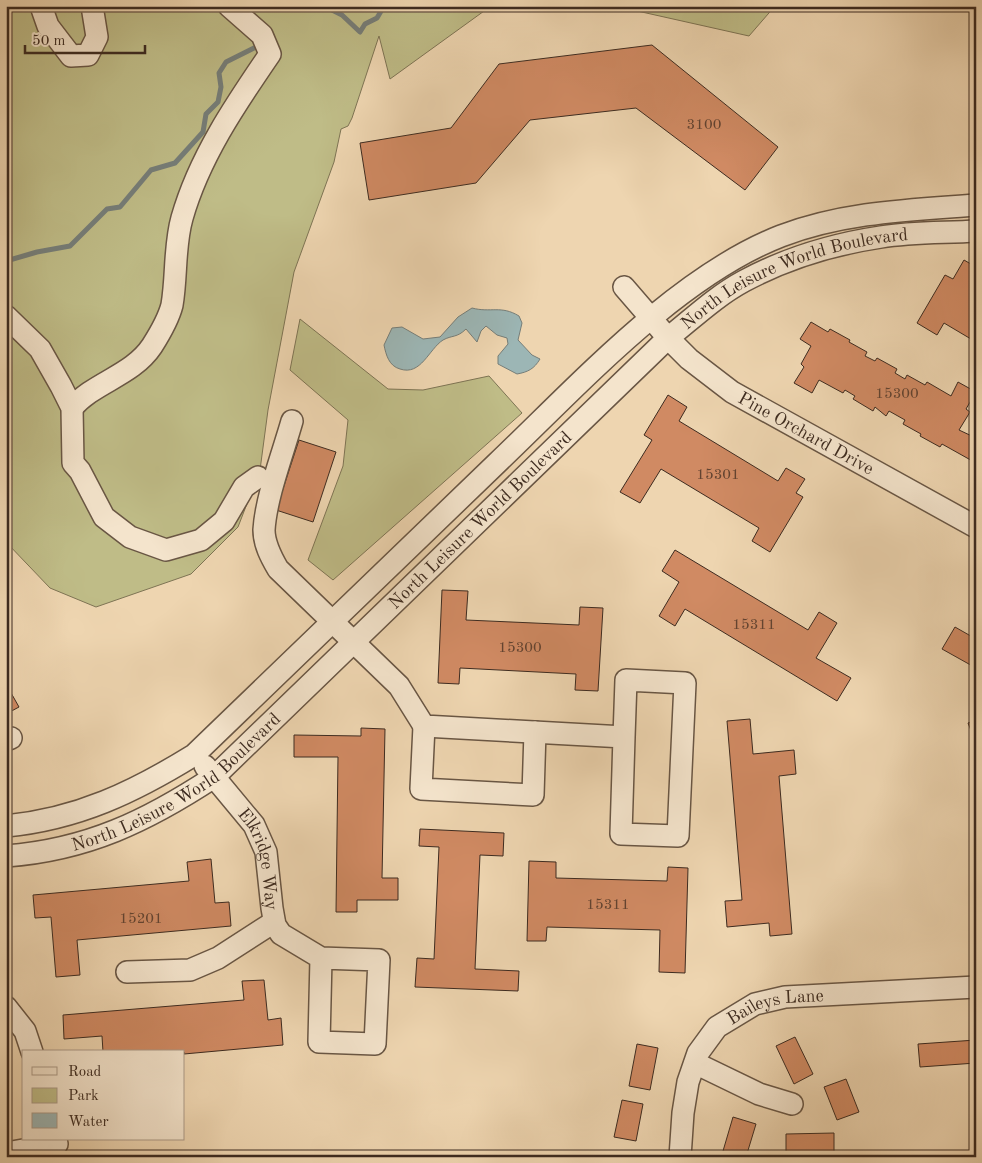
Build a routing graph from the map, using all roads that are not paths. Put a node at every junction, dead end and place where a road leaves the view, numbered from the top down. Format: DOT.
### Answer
graph roads {
  1 [pos="41,6"];
  2 [pos="92,6"];
  3 [pos="229,6"];
  4 [pos="976,205"];
  5 [pos="976,231"];
  6 [pos="624,286"];
  7 [pos="6,316"];
  8 [pos="652,319"];
  9 [pos="668,338"];
  10 [pos="72,408"];
  11 [pos="292,421"];
  12 [pos="258,477"];
  13 [pos="976,527"];
  14 [pos="331,623"];
  15 [pos="354,643"];
  16 [pos="424,726"];
  17 [pos="535,732"];
  18 [pos="624,737"];
  19 [pos="194,755"];
  20 [pos="214,777"];
  21 [pos="6,826"];
  22 [pos="6,856"];
  23 [pos="274,922"];
  24 [pos="321,958"];
  25 [pos="126,972"];
  26 [pos="976,987"];
  27 [pos="6,1007"];
  28 [pos="31,1050"];
  29 [pos="695,1063"];
  30 [pos="792,1104"];
  31 [pos="56,1140"];
  32 [pos="6,1153"];
  33 [pos="680,1157"];
  1 -- 2 [label="street"];
  3 -- 10 [label="street"];
  4 -- 8 [label="street, North Leisure World Boulevard"];
  5 -- 9 [label="street, North Leisure World Boulevard"];
  6 -- 8 [label="street, Pine Orchard Drive"];
  7 -- 10 [label="street"];
  8 -- 9 [label="street, Pine Orchard Drive"];
  8 -- 14 [label="street, North Leisure World Boulevard"];
  9 -- 13 [label="street, Pine Orchard Drive"];
  9 -- 15 [label="street, North Leisure World Boulevard"];
  10 -- 12 [label="street"];
  11 -- 14 [label="street"];
  14 -- 15 [label="street"];
  14 -- 19 [label="street, North Leisure World Boulevard"];
  15 -- 16 [label="street"];
  15 -- 20 [label="street, North Leisure World Boulevard"];
  16 -- 17 [label="street"];
  16 -- 17 [label="street"];
  17 -- 18 [label="street"];
  18 -- 18 [label="street"];
  19 -- 20 [label="street, Elkridge Way"];
  19 -- 21 [label="street, North Leisure World Boulevard"];
  20 -- 22 [label="street, North Leisure World Boulevard"];
  20 -- 23 [label="street, Elkridge Way"];
  23 -- 24 [label="street, Elkridge Way"];
  23 -- 25 [label="street"];
  24 -- 24 [label="street, Elkridge Way"];
  26 -- 29 [label="street, Baileys Lane"];
  27 -- 28 [label="street"];
  29 -- 30 [label="street"];
  29 -- 33 [label="street, Baileys Lane"];
  31 -- 32 [label="street"];
}
